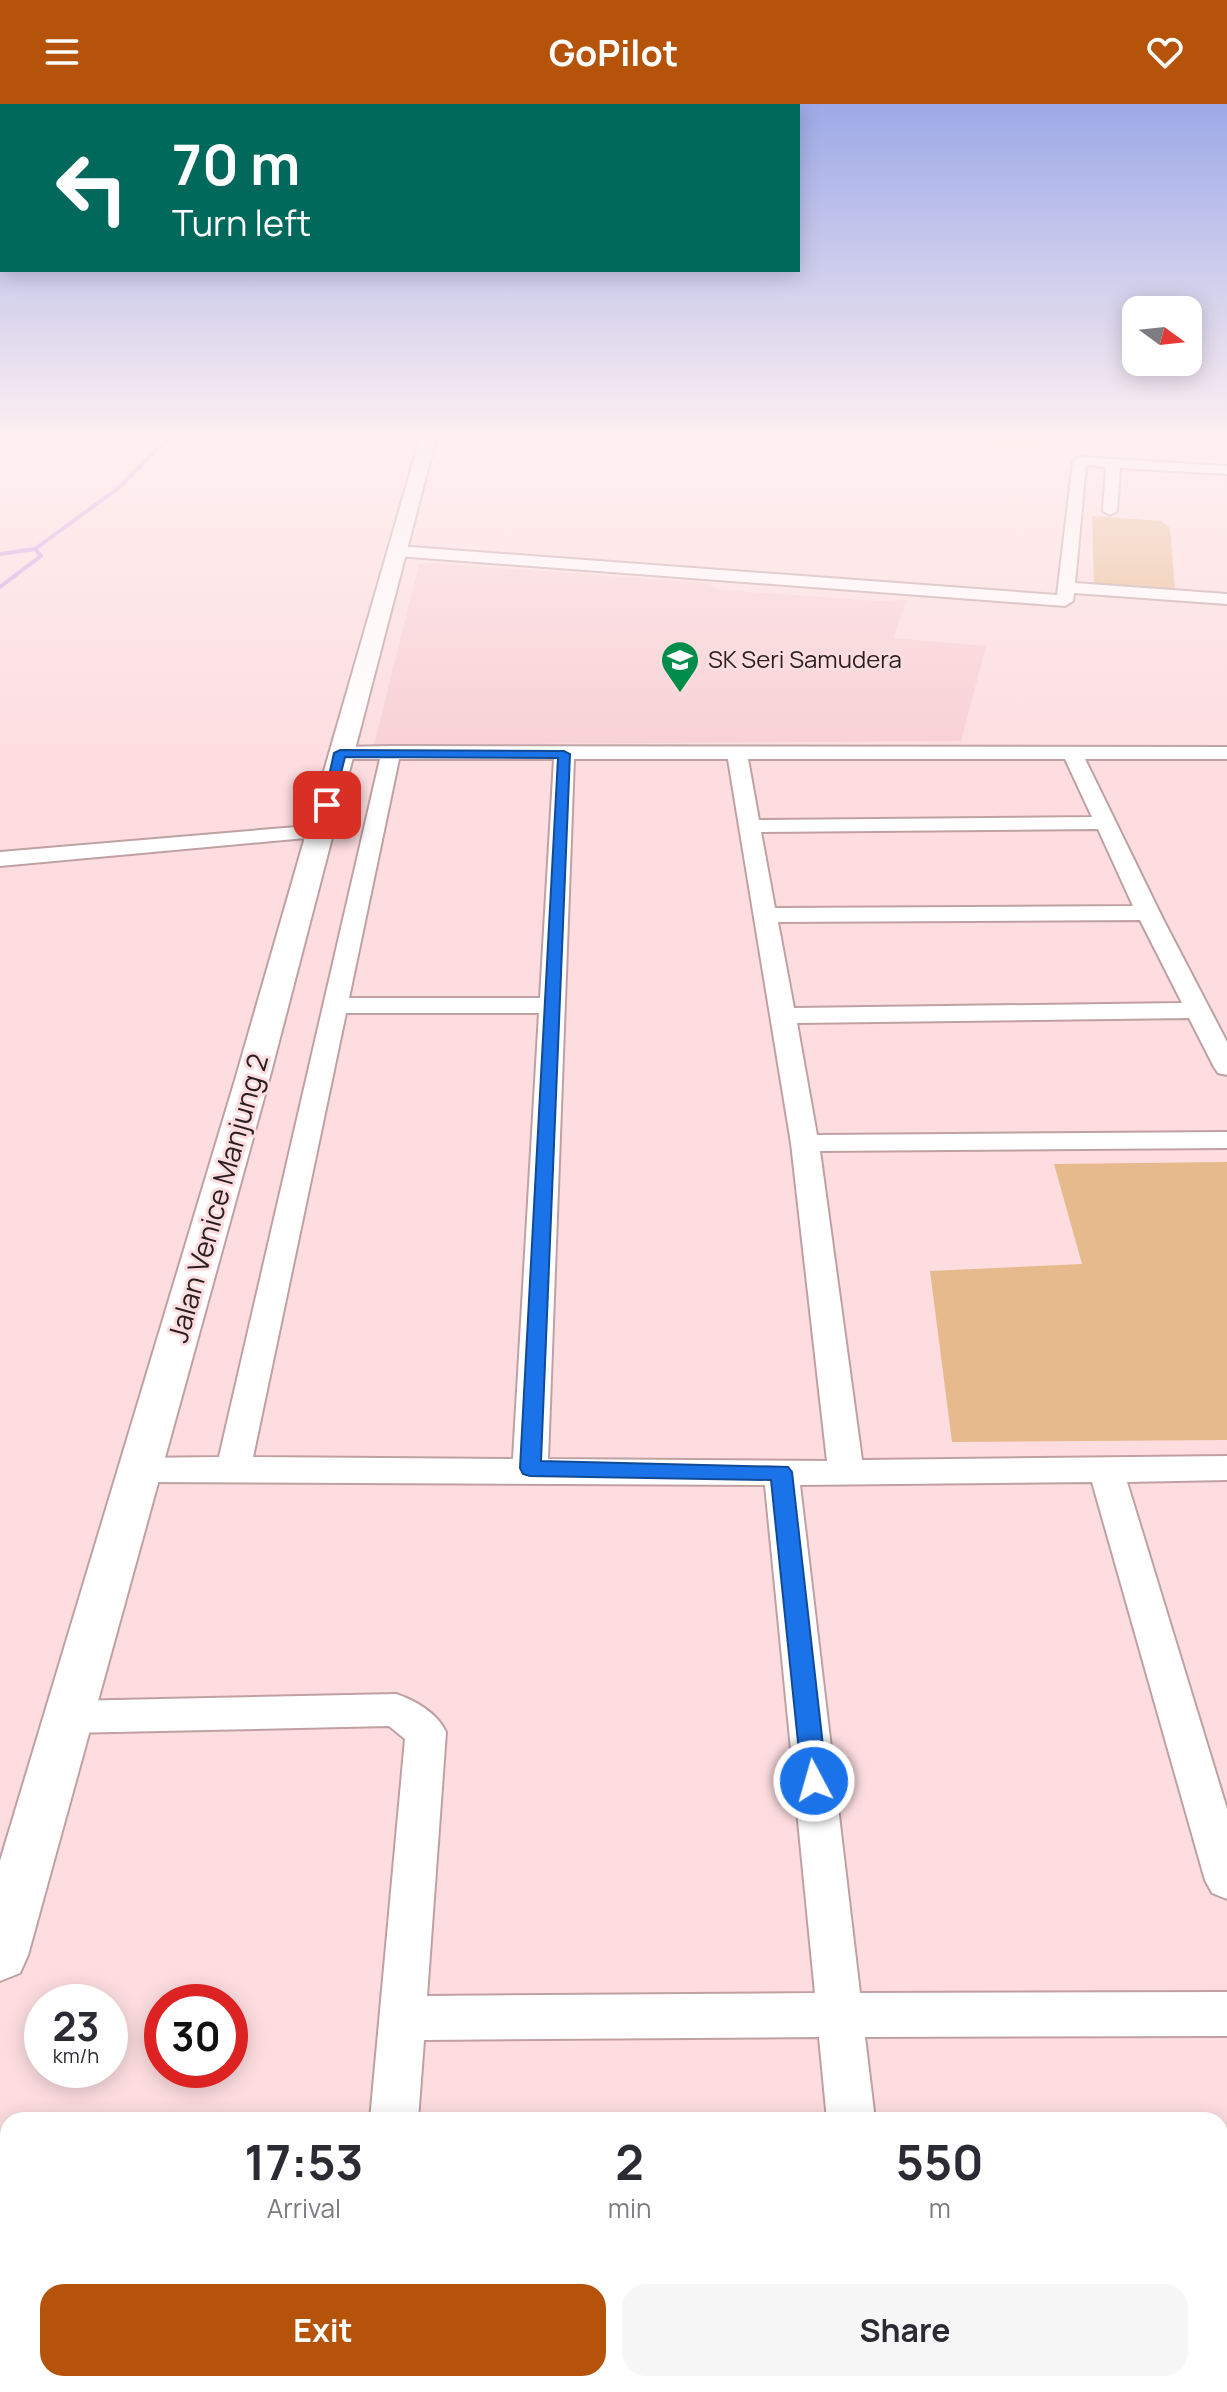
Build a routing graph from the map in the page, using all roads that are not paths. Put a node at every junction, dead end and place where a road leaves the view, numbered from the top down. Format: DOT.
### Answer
graph roads {
  1 [pos="399,545"];
  2 [pos="1070,545"];
  3 [pos="397,551"];
  4 [pos="1065,587"];
  5 [pos="1227,599"];
  6 [pos="391,752"];
  7 [pos="1072,752"];
  8 [pos="340,753"];
  9 [pos="1227,753"];
  10 [pos="564,754"];
  11 [pos="737,754"];
  12 [pos="1105,823"];
  13 [pos="750,826"];
  14 [pos="320,831"];
  15 [pos="0,859"];
  16 [pos="1148,913"];
  17 [pos="766,915"];
  18 [pos="552,1005"];
  19 [pos="335,1006"];
  20 [pos="1197,1010"];
  21 [pos="784,1016"];
  22 [pos="1227,1067"];
  23 [pos="1227,1140"];
  24 [pos="805,1143"];
  25 [pos="530,1468"];
  26 [pos="1227,1468"];
  27 [pos="233,1469"];
  28 [pos="139,1470"];
  29 [pos="1106,1470"];
  30 [pos="781,1472"];
  31 [pos="846,1473"];
  32 [pos="68,1717"];
  33 [pos="1227,1880"];
  34 [pos="0,1955"];
  35 [pos="1227,2014"];
  36 [pos="839,2015"];
  37 [pos="402,2020"];
  38 [pos="395,2112"];
  39 [pos="850,2112"];
  1 -- 3 [label="street, Jalan Venice Manjung 2"];
  2 -- 4 [label="street"];
  3 -- 4 [label="street"];
  3 -- 8 [label="street, Jalan Venice Manjung 2"];
  4 -- 5 [label="street"];
  6 -- 8 [label="street"];
  6 -- 10 [label="street"];
  6 -- 19 [label="street"];
  7 -- 9 [label="street"];
  7 -- 11 [label="street"];
  7 -- 12 [label="street"];
  8 -- 14 [label="street, Jalan Venice Manjung 2"];
  10 -- 11 [label="street"];
  10 -- 18 [label="street"];
  11 -- 13 [label="street"];
  12 -- 13 [label="street"];
  12 -- 16 [label="street"];
  13 -- 17 [label="street"];
  14 -- 15 [label="street"];
  14 -- 28 [label="street, Jalan Venice Manjung 2"];
  16 -- 17 [label="street"];
  16 -- 20 [label="street"];
  17 -- 21 [label="street"];
  18 -- 19 [label="street"];
  18 -- 25 [label="street"];
  19 -- 27 [label="street"];
  20 -- 21 [label="street"];
  20 -- 22 [label="street"];
  21 -- 24 [label="street"];
  23 -- 24 [label="street"];
  24 -- 31 [label="street"];
  25 -- 27 [label="street"];
  25 -- 30 [label="street"];
  26 -- 29 [label="street"];
  27 -- 28 [label="street"];
  28 -- 32 [label="street, Jalan Venice Manjung 2"];
  29 -- 31 [label="street"];
  29 -- 33 [label="street"];
  30 -- 31 [label="street"];
  30 -- 36 [label="street"];
  32 -- 34 [label="street, Jalan Venice Manjung 2"];
  32 -- 37 [label="street"];
  35 -- 36 [label="street"];
  36 -- 37 [label="street"];
  36 -- 39 [label="street"];
  37 -- 38 [label="street"];
}
